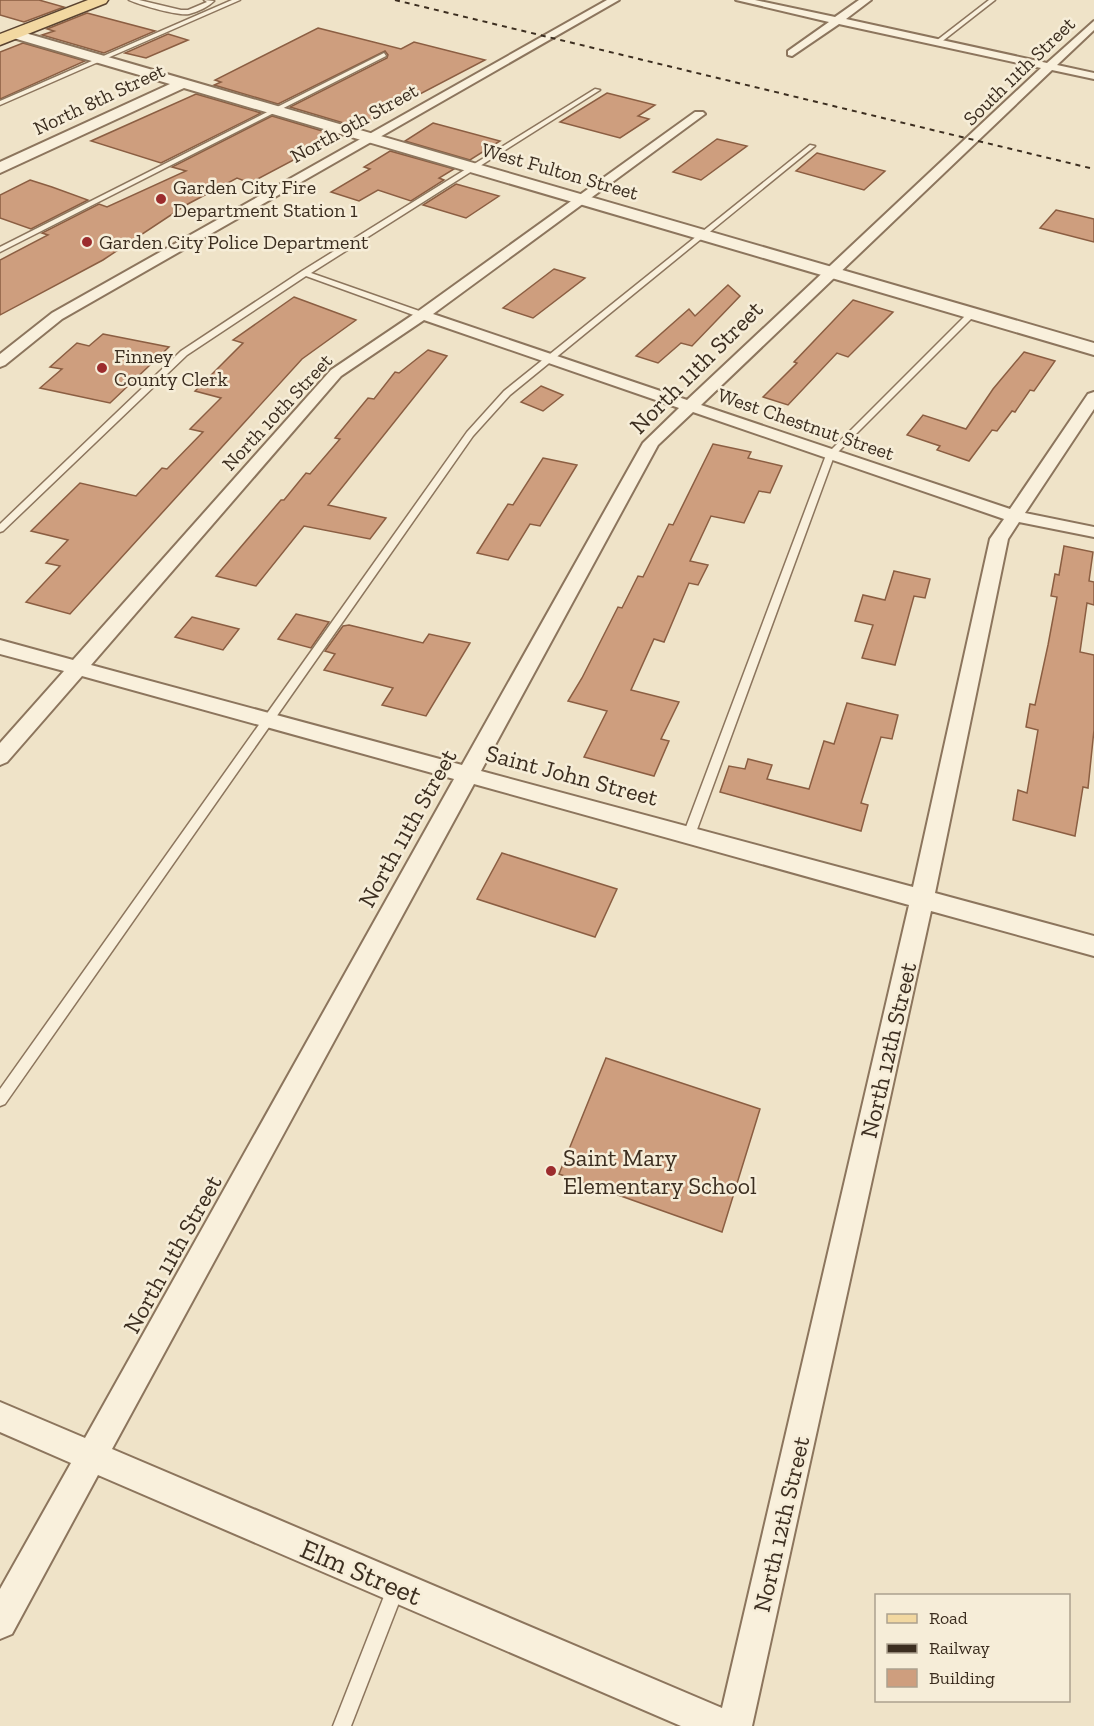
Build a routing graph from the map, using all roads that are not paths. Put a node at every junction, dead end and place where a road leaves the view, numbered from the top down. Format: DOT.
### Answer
graph roads {
  1 [pos="101,0"];
  2 [pos="132,0"];
  3 [pos="207,0"];
  4 [pos="237,0"];
  5 [pos="614,0"];
  6 [pos="741,0"];
  7 [pos="866,0"];
  8 [pos="992,0"];
  9 [pos="837,21"];
  10 [pos="1094,24"];
  11 [pos="5,35"];
  12 [pos="938,42"];
  13 [pos="792,53"];
  14 [pos="384,55"];
  15 [pos="102,59"];
  16 [pos="1050,67"];
  17 [pos="1094,76"];
  18 [pos="183,83"];
  19 [pos="597,90"];
  20 [pos="0,103"];
  21 [pos="274,110"];
  22 [pos="699,114"];
  23 [pos="369,137"];
  24 [pos="969,144"];
  25 [pos="812,146"];
  26 [pos="0,168"];
  27 [pos="474,168"];
  28 [pos="583,199"];
  29 [pos="704,235"];
  30 [pos="0,250"];
  31 [pos="832,272"];
  32 [pos="305,273"];
  33 [pos="973,313"];
  34 [pos="422,315"];
  35 [pos="1094,348"];
  36 [pos="549,359"];
  37 [pos="0,362"];
  38 [pos="1094,397"];
  39 [pos="688,407"];
  40 [pos="830,454"];
  41 [pos="1012,516"];
  42 [pos="0,529"];
  43 [pos="1094,532"];
  44 [pos="0,647"];
  45 [pos="77,668"];
  46 [pos="267,720"];
  47 [pos="0,757"];
  48 [pos="467,774"];
  49 [pos="689,835"];
  50 [pos="922,899"];
  51 [pos="1094,946"];
  52 [pos="0,1100"];
  53 [pos="0,1417"];
  54 [pos="91,1456"];
  55 [pos="396,1587"];
  56 [pos="0,1622"];
  57 [pos="342,1726"];
  58 [pos="722,1726"];
  59 [pos="735,1726"];
  1 -- 11 [label="main road"];
  2 -- 3 [label="lane"];
  4 -- 15 [label="lane"];
  5 -- 23 [label="street, North 9th Street"];
  6 -- 9 [label="street"];
  7 -- 9 [label="street"];
  8 -- 12 [label="lane"];
  9 -- 12 [label="street"];
  9 -- 13 [label="street"];
  10 -- 16 [label="street, South 11th Street"];
  11 -- 15 [label="street, West Fulton Street"];
  12 -- 16 [label="street"];
  14 -- 21 [label="lane"];
  15 -- 18 [label="street, West Fulton Street"];
  15 -- 20 [label="lane"];
  16 -- 17 [label="street"];
  16 -- 24 [label="street, South 11th Street"];
  18 -- 21 [label="street, West Fulton Street"];
  18 -- 26 [label="street, North 8th Street"];
  19 -- 27 [label="lane"];
  21 -- 23 [label="street, West Fulton Street"];
  21 -- 30 [label="lane"];
  22 -- 28 [label="street, North 10th Street"];
  23 -- 27 [label="street, West Fulton Street"];
  23 -- 37 [label="street, North 9th Street"];
  24 -- 31 [label="street, North 11th Street"];
  25 -- 29 [label="lane"];
  27 -- 28 [label="street, West Fulton Street"];
  27 -- 32 [label="lane"];
  28 -- 29 [label="street, West Fulton Street"];
  28 -- 34 [label="street, North 10th Street"];
  29 -- 31 [label="street, West Fulton Street"];
  29 -- 36 [label="lane"];
  31 -- 33 [label="street, West Fulton Street"];
  31 -- 39 [label="street, North 11th Street"];
  32 -- 34 [label="lane, West Chestnut Street"];
  32 -- 42 [label="lane"];
  33 -- 35 [label="street, West Fulton Street"];
  33 -- 40 [label="lane"];
  34 -- 36 [label="street, West Chestnut Street"];
  34 -- 45 [label="street, North 10th Street"];
  36 -- 39 [label="street, West Chestnut Street"];
  36 -- 46 [label="lane"];
  38 -- 41 [label="street, North 12th Street"];
  39 -- 40 [label="street, West Chestnut Street"];
  39 -- 48 [label="street, North 11th Street"];
  40 -- 41 [label="street, West Chestnut Street"];
  40 -- 49 [label="lane"];
  41 -- 43 [label="street, West Chestnut Street"];
  41 -- 50 [label="street, North 12th Street"];
  44 -- 45 [label="street, Saint John Street"];
  45 -- 46 [label="street, Saint John Street"];
  45 -- 47 [label="street, North 10th Street"];
  46 -- 48 [label="street, Saint John Street"];
  46 -- 52 [label="lane"];
  48 -- 49 [label="street, Saint John Street"];
  48 -- 54 [label="street, North 11th Street"];
  49 -- 50 [label="street, Saint John Street"];
  50 -- 51 [label="street, Saint John Street"];
  50 -- 59 [label="street, North 12th Street"];
  53 -- 54 [label="street, Elm Street"];
  54 -- 55 [label="street, Elm Street"];
  54 -- 56 [label="street, North 11th Street"];
  55 -- 57 [label="lane"];
  55 -- 58 [label="street, Elm Street"];
}
